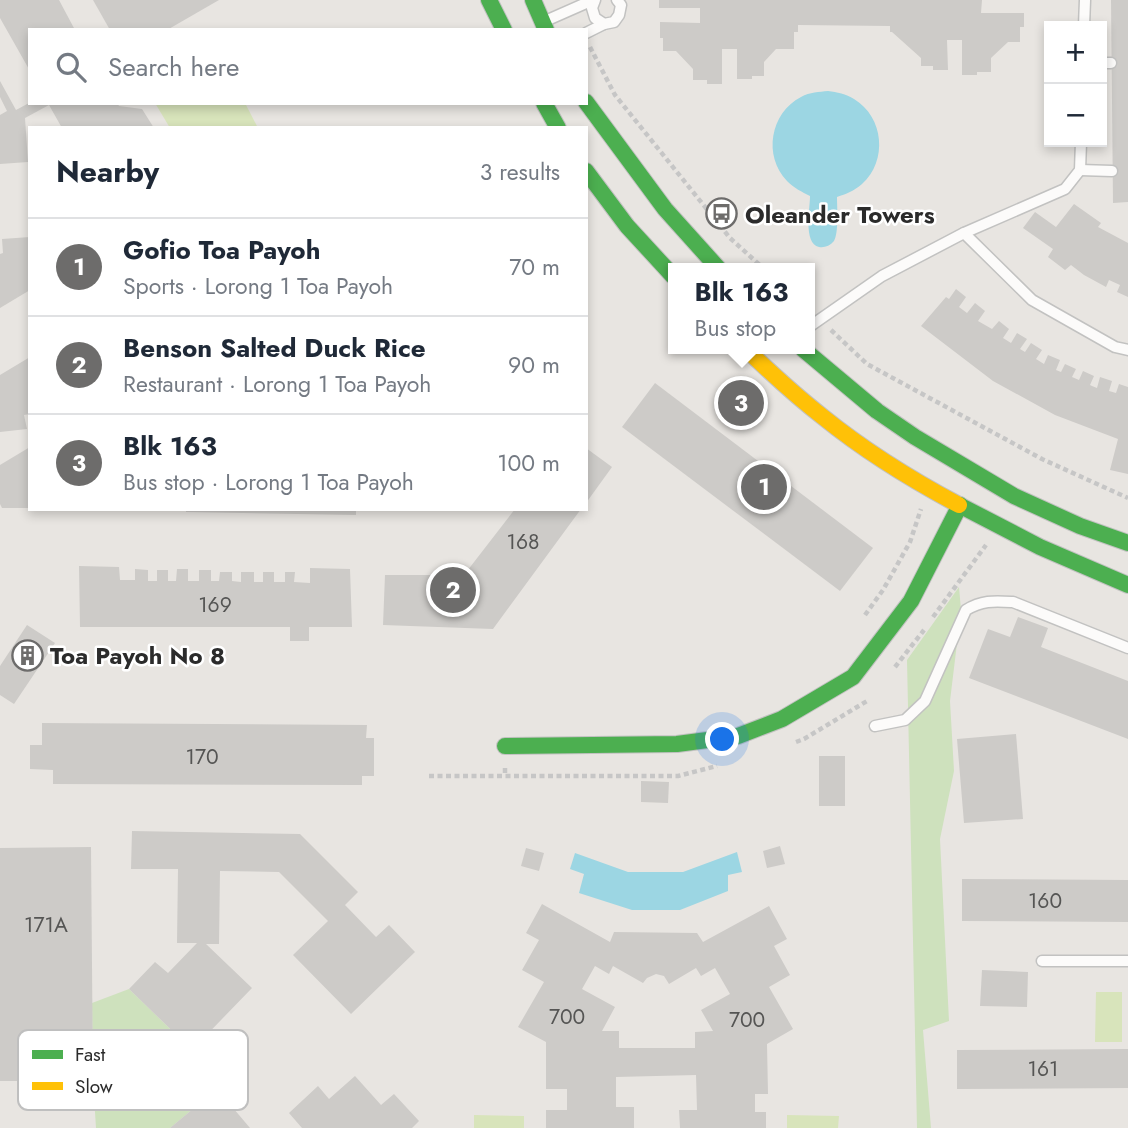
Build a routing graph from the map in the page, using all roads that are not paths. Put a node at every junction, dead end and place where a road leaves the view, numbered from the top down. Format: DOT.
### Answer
graph roads {
  1 [pos="489,0"];
  2 [pos="533,0"];
  3 [pos="594,0"];
  4 [pos="1085,0"];
  5 [pos="621,2"];
  6 [pos="1084,21"];
  7 [pos="604,24"];
  8 [pos="545,26"];
  9 [pos="503,28"];
  10 [pos="588,32"];
  11 [pos="545,105"];
  12 [pos="588,105"];
  13 [pos="557,126"];
  14 [pos="1081,147"];
  15 [pos="1080,170"];
  16 [pos="1112,171"];
  17 [pos="592,191"];
  18 [pos="964,233"];
  19 [pos="713,263"];
  20 [pos="668,271"];
  21 [pos="815,322"];
  22 [pos="1128,350"];
  23 [pos="752,354"];
  24 [pos="809,354"];
  25 [pos="960,505"];
  26 [pos="1128,543"];
  27 [pos="1128,585"];
  28 [pos="1128,648"];
  29 [pos="875,726"];
  30 [pos="505,746"];
  31 [pos="1042,961"];
  32 [pos="1128,961"];
  1 -- 9 [label="main road"];
  2 -- 8 [label="main road"];
  3 -- 7 [label="lane"];
  3 -- 8 [label="lane"];
  4 -- 6 [label="lane"];
  5 -- 7 [label="lane"];
  7 -- 10 [label="lane"];
  11 -- 13 [label="main road"];
  12 -- 19 [label="main road"];
  14 -- 15 [label="lane"];
  15 -- 16 [label="lane"];
  15 -- 18 [label="lane"];
  17 -- 20 [label="main road"];
  18 -- 21 [label="lane"];
  18 -- 22 [label="lane"];
  23 -- 25 [label="main road"];
  24 -- 26 [label="main road"];
  25 -- 27 [label="main road"];
  25 -- 30 [label="main road"];
  28 -- 29 [label="lane"];
  31 -- 32 [label="lane"];
}
